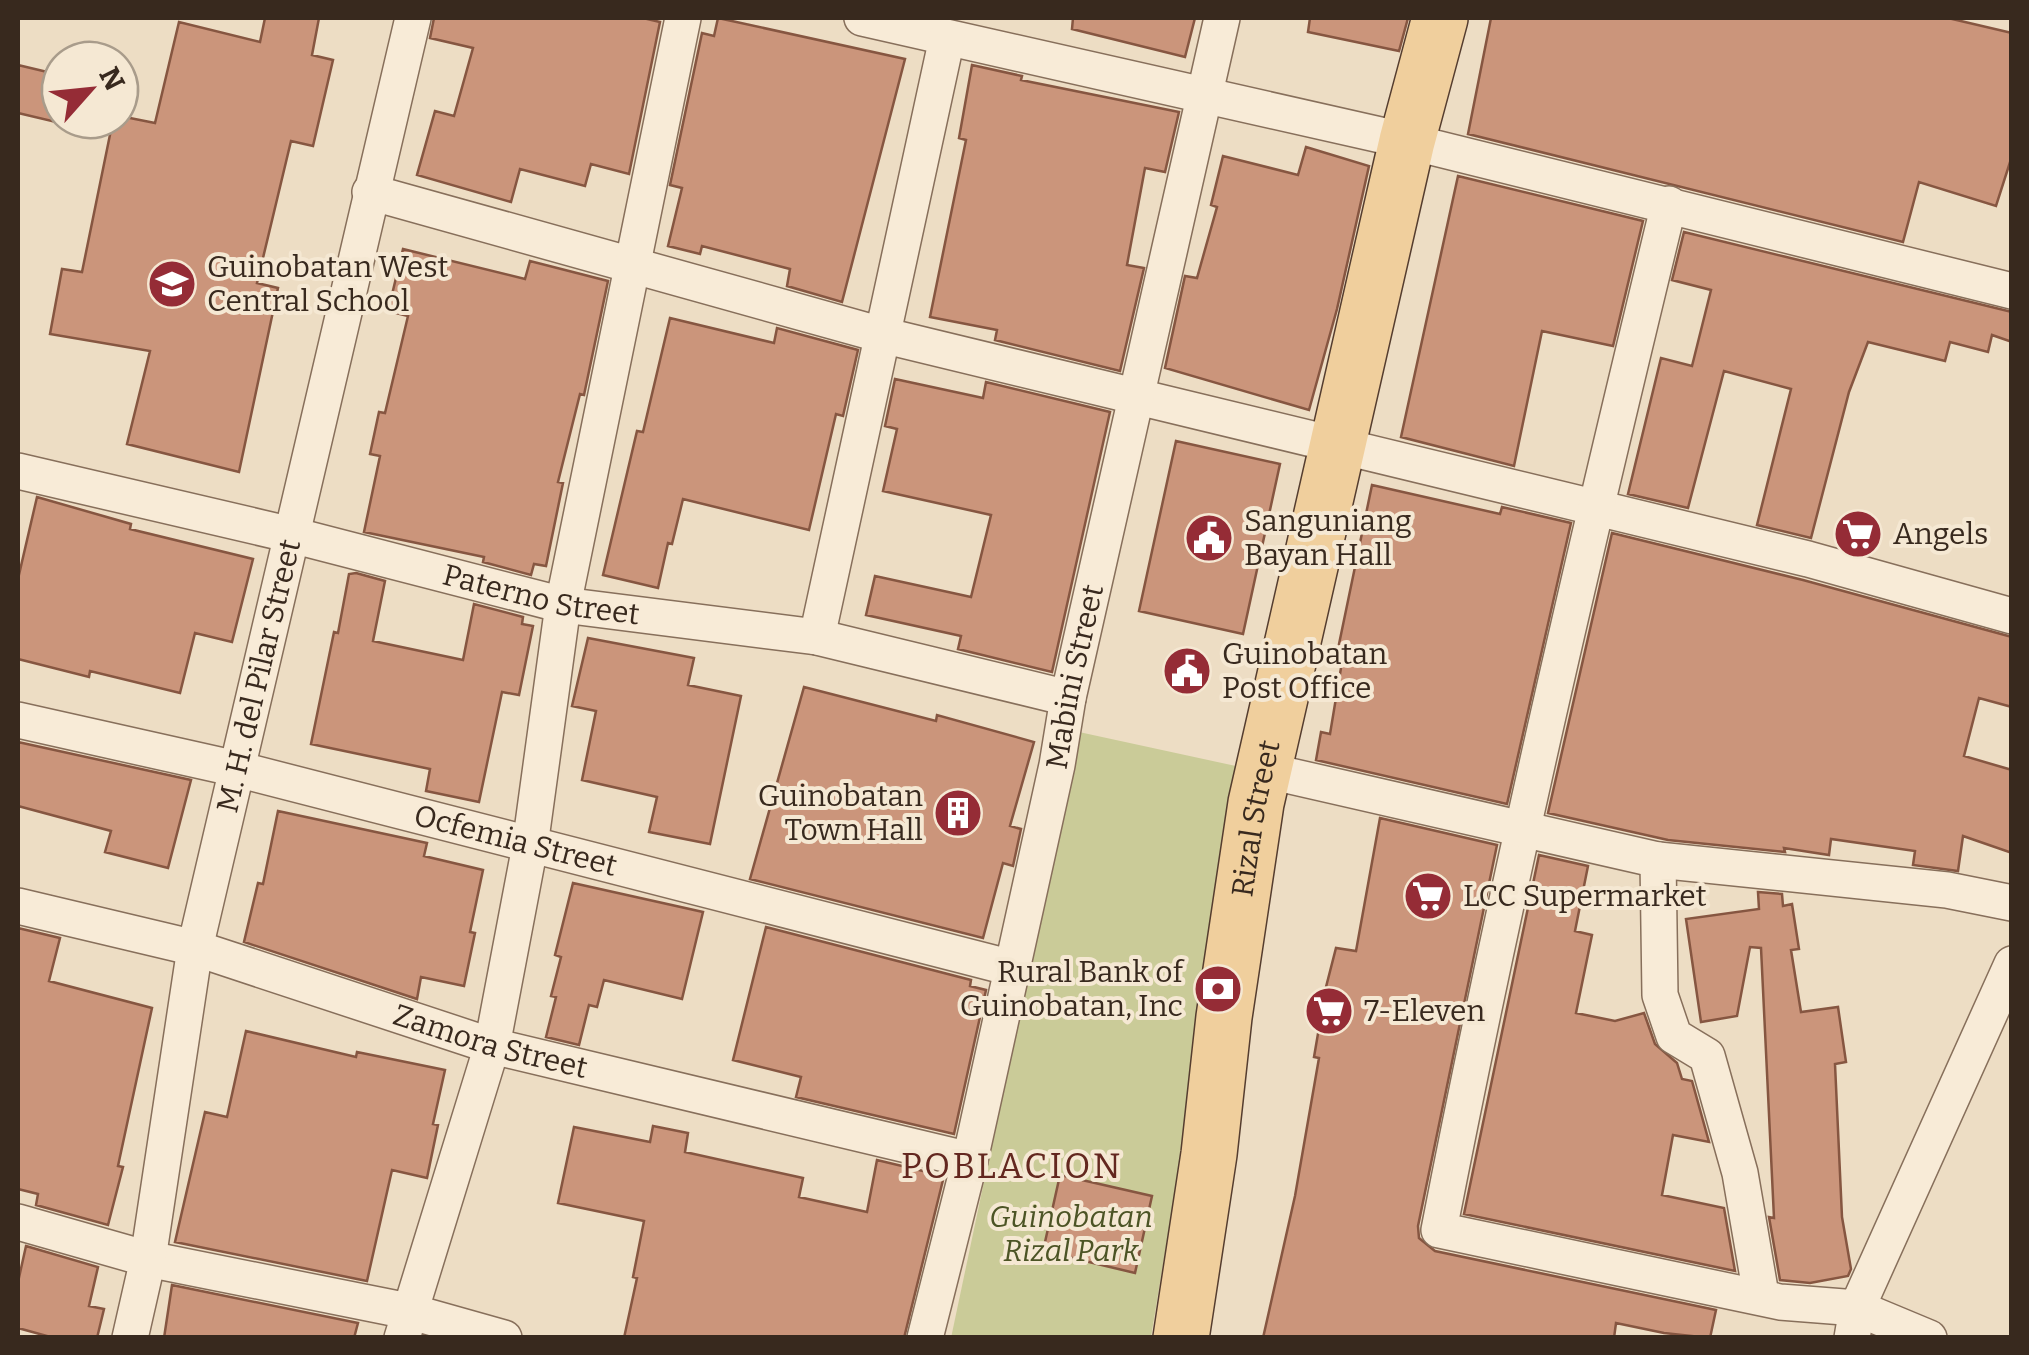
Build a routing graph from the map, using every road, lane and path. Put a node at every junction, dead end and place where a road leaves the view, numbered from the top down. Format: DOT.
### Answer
graph roads {
  1 [pos="413,18"];
  2 [pos="682,18"];
  3 [pos="862,18"];
  4 [pos="1222,18"];
  5 [pos="1440,18"];
  6 [pos="947,38"];
  7 [pos="1206,94"];
  8 [pos="1407,140"];
  9 [pos="370,192"];
  10 [pos="1669,204"];
  11 [pos="631,267"];
  12 [pos="2011,288"];
  13 [pos="882,335"];
  14 [pos="1135,396"];
  15 [pos="1338,446"];
  16 [pos="18,471"];
  17 [pos="1596,506"];
  18 [pos="292,535"];
  19 [pos="562,605"];
  20 [pos="2012,616"];
  21 [pos="817,637"];
  22 [pos="1068,698"];
  23 [pos="18,720"];
  24 [pos="237,769"];
  25 [pos="1264,770"];
  26 [pos="1523,830"];
  27 [pos="530,846"];
  28 [pos="1658,860"];
  29 [pos="2012,903"];
  30 [pos="18,906"];
  31 [pos="194,948"];
  32 [pos="2012,964"];
  33 [pos="1012,968"];
  34 [pos="492,1046"];
  35 [pos="970,1160"];
  36 [pos="18,1222"];
  37 [pos="148,1259"];
  38 [pos="1761,1295"];
  39 [pos="1854,1323"];
  40 [pos="405,1324"];
  41 [pos="130,1338"];
  42 [pos="504,1338"];
  43 [pos="924,1338"];
  44 [pos="1181,1338"];
  45 [pos="1929,1338"];
  1 -- 9 [label="street, M. H. del Pilar Street"];
  2 -- 11 [label="street"];
  3 -- 6 [label="street"];
  4 -- 7 [label="street, Mabini Street"];
  5 -- 8 [label="main road, Rizal Street"];
  6 -- 7 [label="street"];
  6 -- 13 [label="street"];
  7 -- 8 [label="street"];
  7 -- 14 [label="street, Mabini Street"];
  8 -- 10 [label="street"];
  8 -- 15 [label="main road, Rizal Street"];
  9 -- 11 [label="street"];
  9 -- 18 [label="street, M. H. del Pilar Street"];
  10 -- 12 [label="street"];
  10 -- 17 [label="street"];
  11 -- 13 [label="street"];
  11 -- 19 [label="street"];
  13 -- 14 [label="street"];
  13 -- 21 [label="street"];
  14 -- 15 [label="street"];
  14 -- 22 [label="street, Mabini Street"];
  15 -- 17 [label="street"];
  15 -- 25 [label="main road, Rizal Street"];
  16 -- 18 [label="street, Paterno Street"];
  17 -- 20 [label="street"];
  17 -- 26 [label="street"];
  18 -- 19 [label="street, Paterno Street"];
  18 -- 24 [label="street, M. H. del Pilar Street"];
  19 -- 21 [label="street, Paterno Street"];
  19 -- 27 [label="street"];
  21 -- 22 [label="street, Paterno Street"];
  22 -- 33 [label="street, Mabini Street"];
  23 -- 24 [label="street, Ocfemia Street"];
  24 -- 27 [label="street, Ocfemia Street"];
  24 -- 31 [label="street, M. H. del Pilar Street"];
  25 -- 26 [label="street"];
  25 -- 44 [label="main road, Rizal Street"];
  26 -- 28 [label="street"];
  26 -- 38 [label="street"];
  27 -- 33 [label="street, Ocfemia Street"];
  27 -- 34 [label="street"];
  28 -- 29 [label="street"];
  28 -- 38 [label="street"];
  30 -- 31 [label="street, Zamora Street"];
  31 -- 34 [label="street, Zamora Street"];
  31 -- 37 [label="street, M. H. del Pilar Street"];
  32 -- 39 [label="street"];
  33 -- 35 [label="street, Mabini Street"];
  34 -- 35 [label="street, Zamora Street"];
  34 -- 40 [label="street"];
  35 -- 43 [label="street, Mabini Street"];
  36 -- 37 [label="street"];
  37 -- 40 [label="street"];
  37 -- 41 [label="street, M. H. del Pilar Street"];
  38 -- 39 [label="street"];
  39 -- 45 [label="street"];
  40 -- 42 [label="street"];
}
